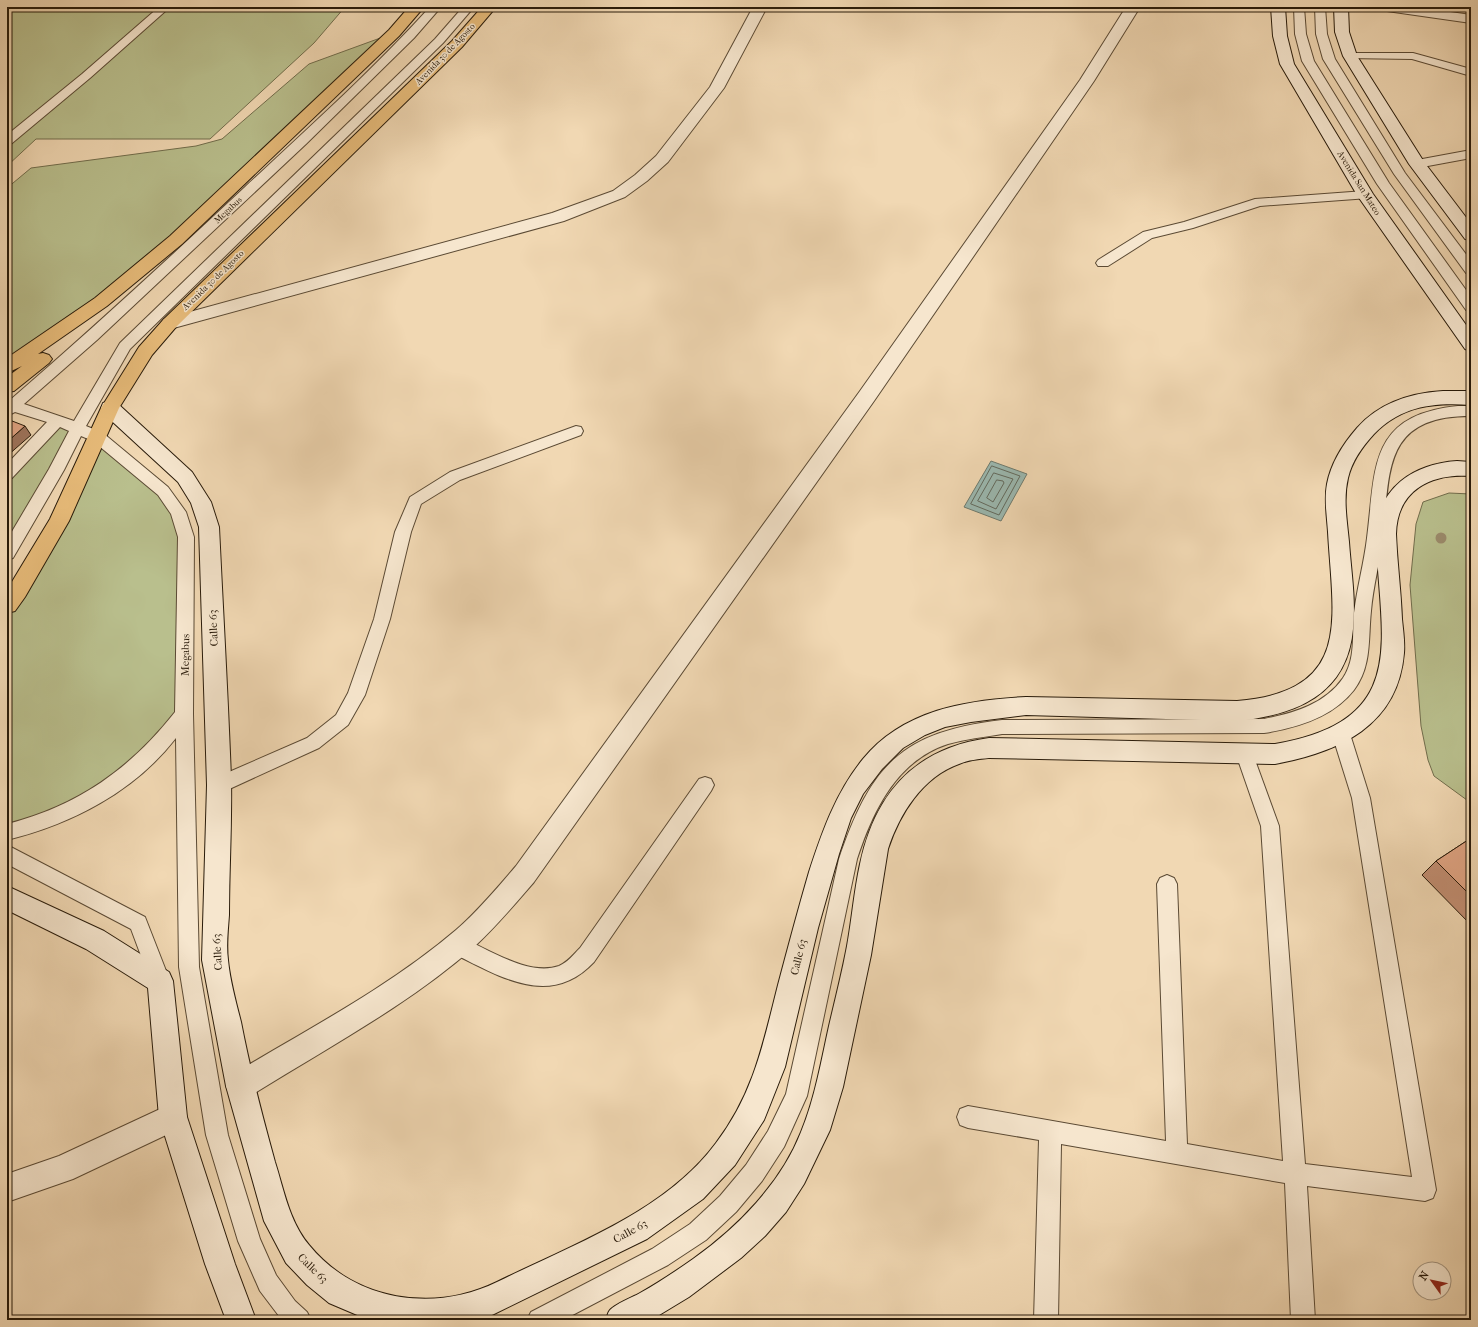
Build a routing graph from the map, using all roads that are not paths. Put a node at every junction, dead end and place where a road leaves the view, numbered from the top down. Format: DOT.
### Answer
graph roads {
  1 [pos="165,7"];
  2 [pos="417,7"];
  3 [pos="436,7"];
  4 [pos="469,7"];
  5 [pos="489,7"];
  6 [pos="760,7"];
  7 [pos="1132,7"];
  8 [pos="1278,7"];
  9 [pos="1299,7"];
  10 [pos="1320,7"];
  11 [pos="1341,7"];
  12 [pos="1387,7"];
  13 [pos="1471,19"];
  14 [pos="1350,56"];
  15 [pos="1471,73"];
  16 [pos="7,141"];
  17 [pos="1471,154"];
  18 [pos="1417,164"];
  19 [pos="1365,195"];
  20 [pos="1471,235"];
  21 [pos="176,240"];
  22 [pos="1103,263"];
  23 [pos="1471,270"];
  24 [pos="1471,307"];
  25 [pos="170,323"];
  26 [pos="1471,345"];
  27 [pos="7,367"];
  28 [pos="7,386"];
  29 [pos="1471,398"];
  30 [pos="9,408"];
  31 [pos="110,408"];
  32 [pos="1471,411"];
  33 [pos="58,420"];
  34 [pos="78,428"];
  35 [pos="576,430"];
  36 [pos="98,437"];
  37 [pos="1471,469"];
  38 [pos="7,474"];
  39 [pos="7,554"];
  40 [pos="7,605"];
  41 [pos="184,714"];
  42 [pos="1341,734"];
  43 [pos="1245,754"];
  44 [pos="219,785"];
  45 [pos="705,785"];
  46 [pos="7,832"];
  47 [pos="7,854"];
  48 [pos="1167,884"];
  49 [pos="7,898"];
  50 [pos="457,945"];
  51 [pos="160,981"];
  52 [pos="240,1086"];
  53 [pos="173,1117"];
  54 [pos="968,1117"];
  55 [pos="1050,1130"];
  56 [pos="1177,1153"];
  57 [pos="1295,1174"];
  58 [pos="7,1188"];
  59 [pos="242,1320"];
  60 [pos="299,1320"];
  61 [pos="539,1320"];
  62 [pos="621,1320"];
  63 [pos="1046,1320"];
  64 [pos="1302,1320"];
  1 -- 16 [label="lane"];
  2 -- 21 [label="main road"];
  3 -- 30 [label="lane, Megabus"];
  4 -- 34 [label="lane"];
  5 -- 25 [label="main road, Avenida 30 de Agosto"];
  6 -- 25 [label="street"];
  7 -- 50 [label="street"];
  8 -- 19 [label="street, Avenida San Mateo"];
  9 -- 24 [label="lane"];
  10 -- 23 [label="lane"];
  11 -- 14 [label="street"];
  12 -- 13 [label="street"];
  14 -- 15 [label="lane"];
  14 -- 18 [label="street"];
  17 -- 18 [label="lane"];
  18 -- 20 [label="street"];
  19 -- 22 [label="lane"];
  19 -- 26 [label="street, Avenida San Mateo"];
  21 -- 27 [label="main road"];
  21 -- 28 [label="main road"];
  25 -- 31 [label="main road, Avenida 30 de Agosto"];
  29 -- 52 [label="street, Calle 63"];
  30 -- 33 [label="lane, Megabus"];
  31 -- 36 [label="main road, Avenida 30 de Agosto"];
  31 -- 44 [label="street, Calle 63"];
  32 -- 61 [label="lane"];
  33 -- 34 [label="lane, Megabus"];
  33 -- 38 [label="lane"];
  34 -- 36 [label="lane, Megabus"];
  34 -- 39 [label="lane"];
  35 -- 44 [label="lane"];
  36 -- 40 [label="main road, Avenida 30 de Agosto"];
  36 -- 41 [label="lane, Megabus"];
  37 -- 42 [label="street"];
  41 -- 46 [label="lane"];
  41 -- 60 [label="lane, Megabus"];
  42 -- 43 [label="street"];
  42 -- 57 [label="lane"];
  43 -- 57 [label="lane"];
  43 -- 62 [label="street"];
  44 -- 52 [label="street, Calle 63"];
  45 -- 50 [label="lane"];
  47 -- 51 [label="lane"];
  48 -- 56 [label="lane"];
  49 -- 51 [label="street"];
  50 -- 52 [label="street"];
  51 -- 53 [label="street"];
  53 -- 58 [label="street"];
  53 -- 59 [label="street"];
  54 -- 55 [label="lane"];
  55 -- 56 [label="lane"];
  55 -- 63 [label="lane"];
  56 -- 57 [label="lane"];
  57 -- 64 [label="lane"];
}
